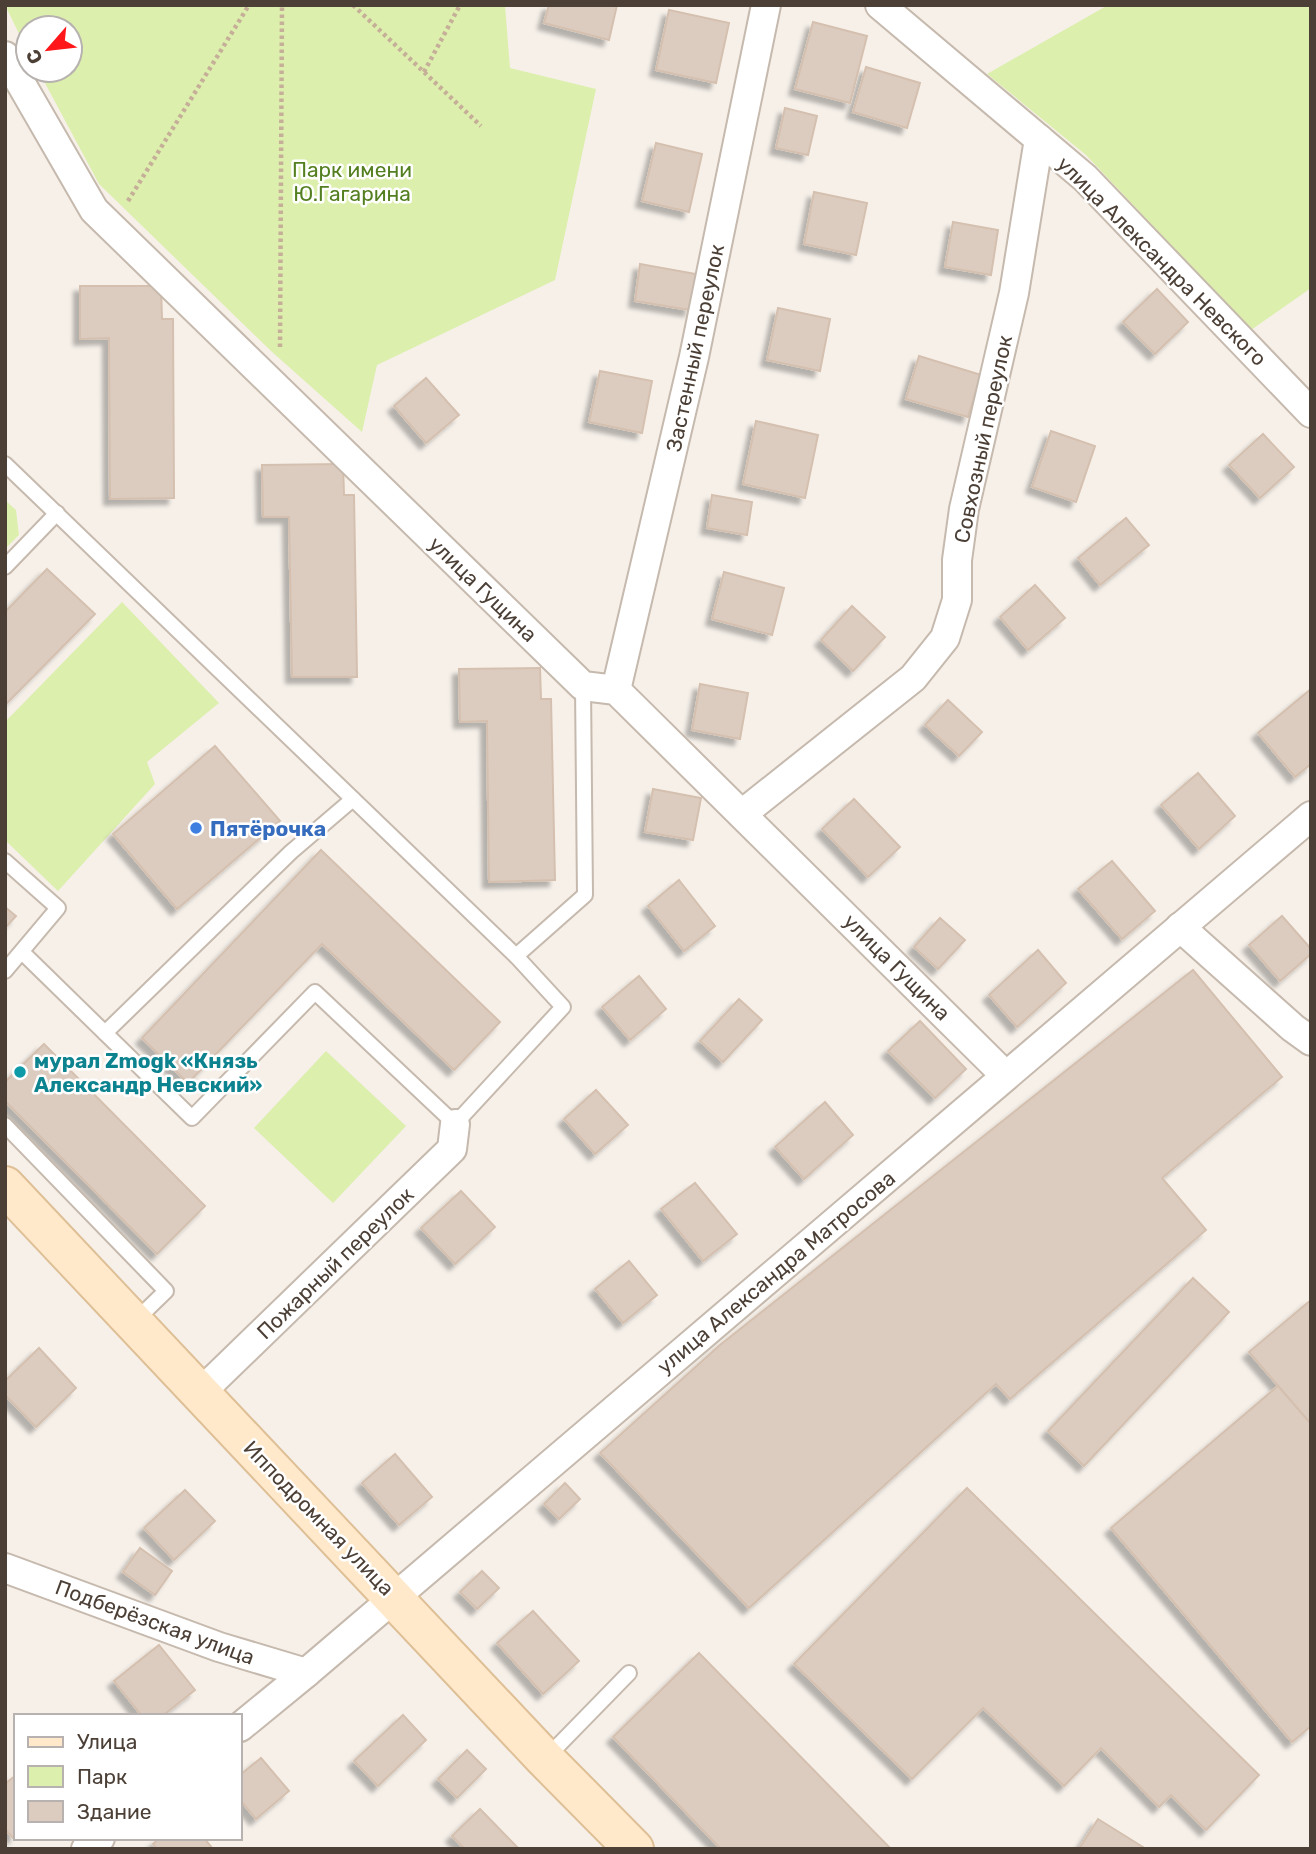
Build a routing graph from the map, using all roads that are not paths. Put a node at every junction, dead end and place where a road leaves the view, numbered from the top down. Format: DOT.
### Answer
graph roads {
  1 [pos="766,5"];
  2 [pos="880,5"];
  3 [pos="5,56"];
  4 [pos="1039,139"];
  5 [pos="1311,413"];
  6 [pos="5,464"];
  7 [pos="57,513"];
  8 [pos="5,567"];
  9 [pos="583,686"];
  10 [pos="617,690"];
  11 [pos="353,799"];
  12 [pos="743,814"];
  13 [pos="1311,816"];
  14 [pos="5,861"];
  15 [pos="1180,927"];
  16 [pos="22,952"];
  17 [pos="516,956"];
  18 [pos="5,971"];
  19 [pos="105,1033"];
  20 [pos="1311,1041"];
  21 [pos="1006,1076"];
  22 [pos="455,1124"];
  23 [pos="5,1125"];
  24 [pos="5,1186"];
  25 [pos="133,1323"];
  26 [pos="200,1394"];
  27 [pos="5,1568"];
  28 [pos="394,1597"];
  29 [pos="306,1673"];
  30 [pos="629,1673"];
  31 [pos="242,1725"];
  32 [pos="545,1759"];
  33 [pos="629,1847"];
  1 -- 10 [label="street, Застенный переулок"];
  2 -- 4 [label="street, улица Александра Невского"];
  3 -- 9 [label="street, улица Гущина"];
  4 -- 5 [label="street, улица Александра Невского"];
  4 -- 12 [label="street, Совхозный переулок"];
  6 -- 7 [label="lane"];
  7 -- 8 [label="lane"];
  7 -- 11 [label="lane"];
  9 -- 10 [label="street"];
  9 -- 17 [label="lane"];
  10 -- 12 [label="street, улица Гущина"];
  11 -- 17 [label="lane"];
  11 -- 19 [label="lane"];
  12 -- 21 [label="street, улица Гущина"];
  13 -- 15 [label="street, улица Александра Матросова"];
  14 -- 16 [label="lane"];
  15 -- 20 [label="street"];
  15 -- 21 [label="street, улица Александра Матросова"];
  16 -- 18 [label="lane"];
  16 -- 19 [label="lane"];
  17 -- 22 [label="lane"];
  19 -- 22 [label="lane"];
  21 -- 28 [label="street, улица Александра Матросова"];
  22 -- 26 [label="street, Пожарный переулок"];
  23 -- 25 [label="lane"];
  24 -- 25 [label="main road, Ипподромная улица"];
  25 -- 26 [label="main road, Ипподромная улица"];
  26 -- 28 [label="main road, Ипподромная улица"];
  27 -- 29 [label="street, Подберёзская улица"];
  28 -- 29 [label="street, улица Александра Матросова"];
  28 -- 32 [label="main road, Ипподромная улица"];
  29 -- 31 [label="street, улица Александра Матросова"];
  30 -- 32 [label="lane"];
  32 -- 33 [label="main road, Ипподромная улица"];
}
